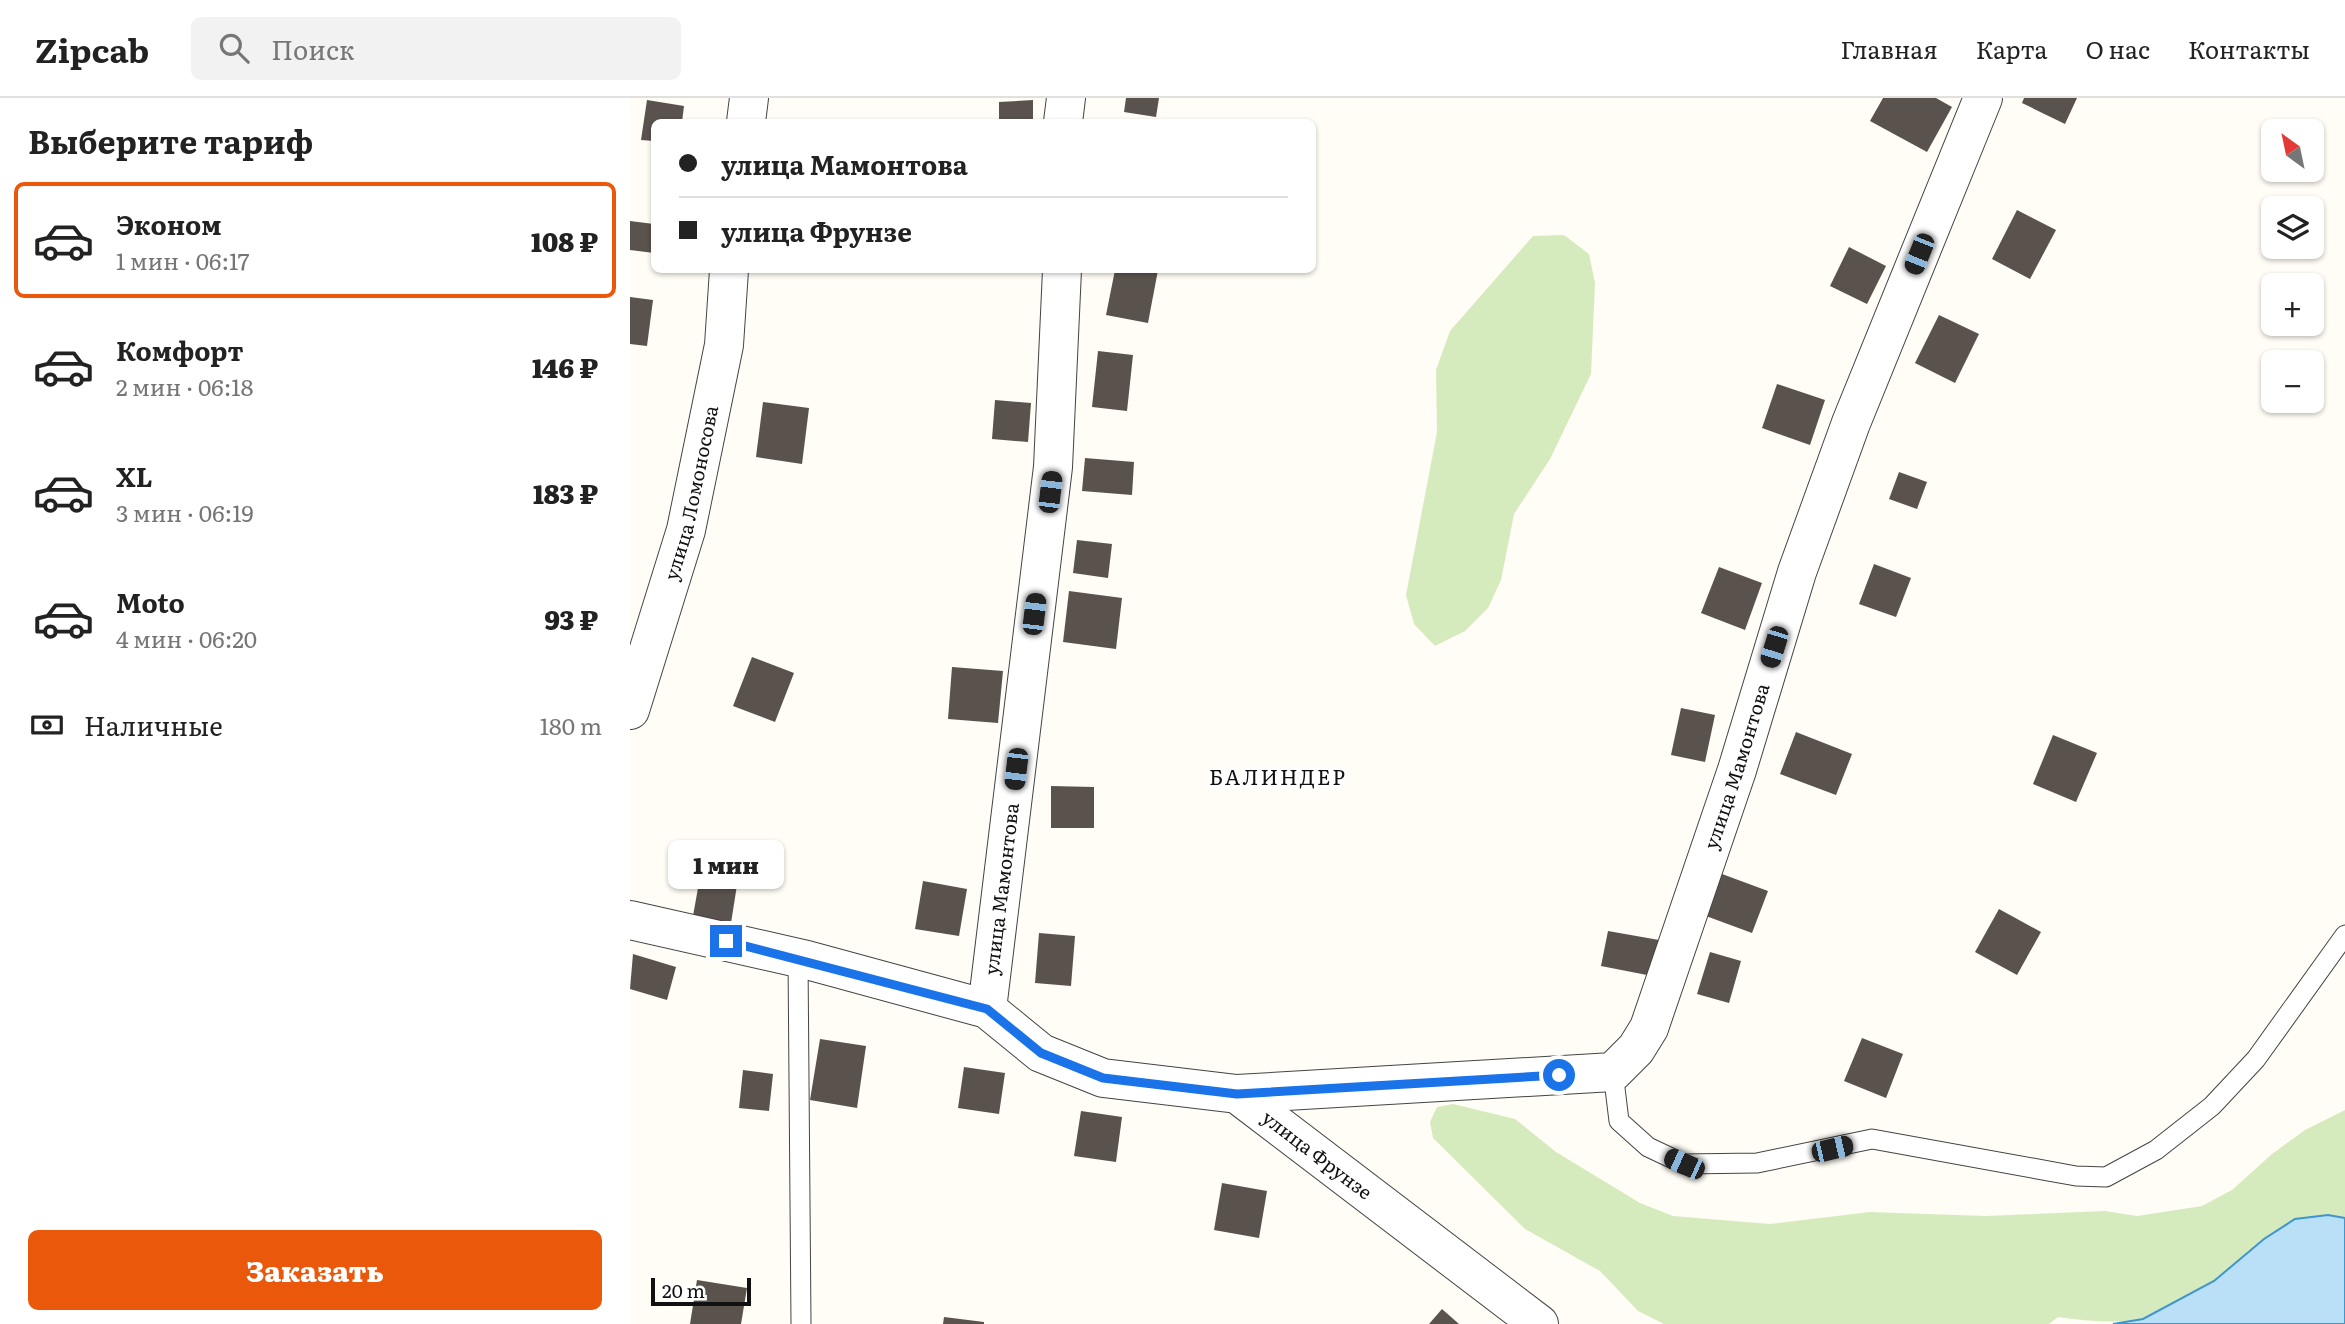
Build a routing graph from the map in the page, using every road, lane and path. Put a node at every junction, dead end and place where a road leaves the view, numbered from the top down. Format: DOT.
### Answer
graph roads {
  1 [pos="748,98"];
  2 [pos="1066,98"];
  3 [pos="1983,98"];
  4 [pos="746,119"];
  5 [pos="1063,119"];
  6 [pos="729,273"];
  7 [pos="1062,273"];
  8 [pos="630,710"];
  9 [pos="630,920"];
  10 [pos="2345,934"];
  11 [pos="798,958"];
  12 [pos="987,1009"];
  13 [pos="1613,1072"];
  14 [pos="1237,1094"];
  15 [pos="801,1324"];
  16 [pos="1539,1324"];
  1 -- 4 [label="street"];
  2 -- 5 [label="street"];
  3 -- 13 [label="street, улица Мамонтова"];
  6 -- 8 [label="street, улица Ломоносова"];
  7 -- 12 [label="street, улица Мамонтова"];
  9 -- 11 [label="street"];
  10 -- 13 [label="lane"];
  11 -- 12 [label="street"];
  11 -- 15 [label="lane"];
  12 -- 14 [label="street"];
  13 -- 14 [label="street"];
  14 -- 16 [label="street, улица Фрунзе"];
}
